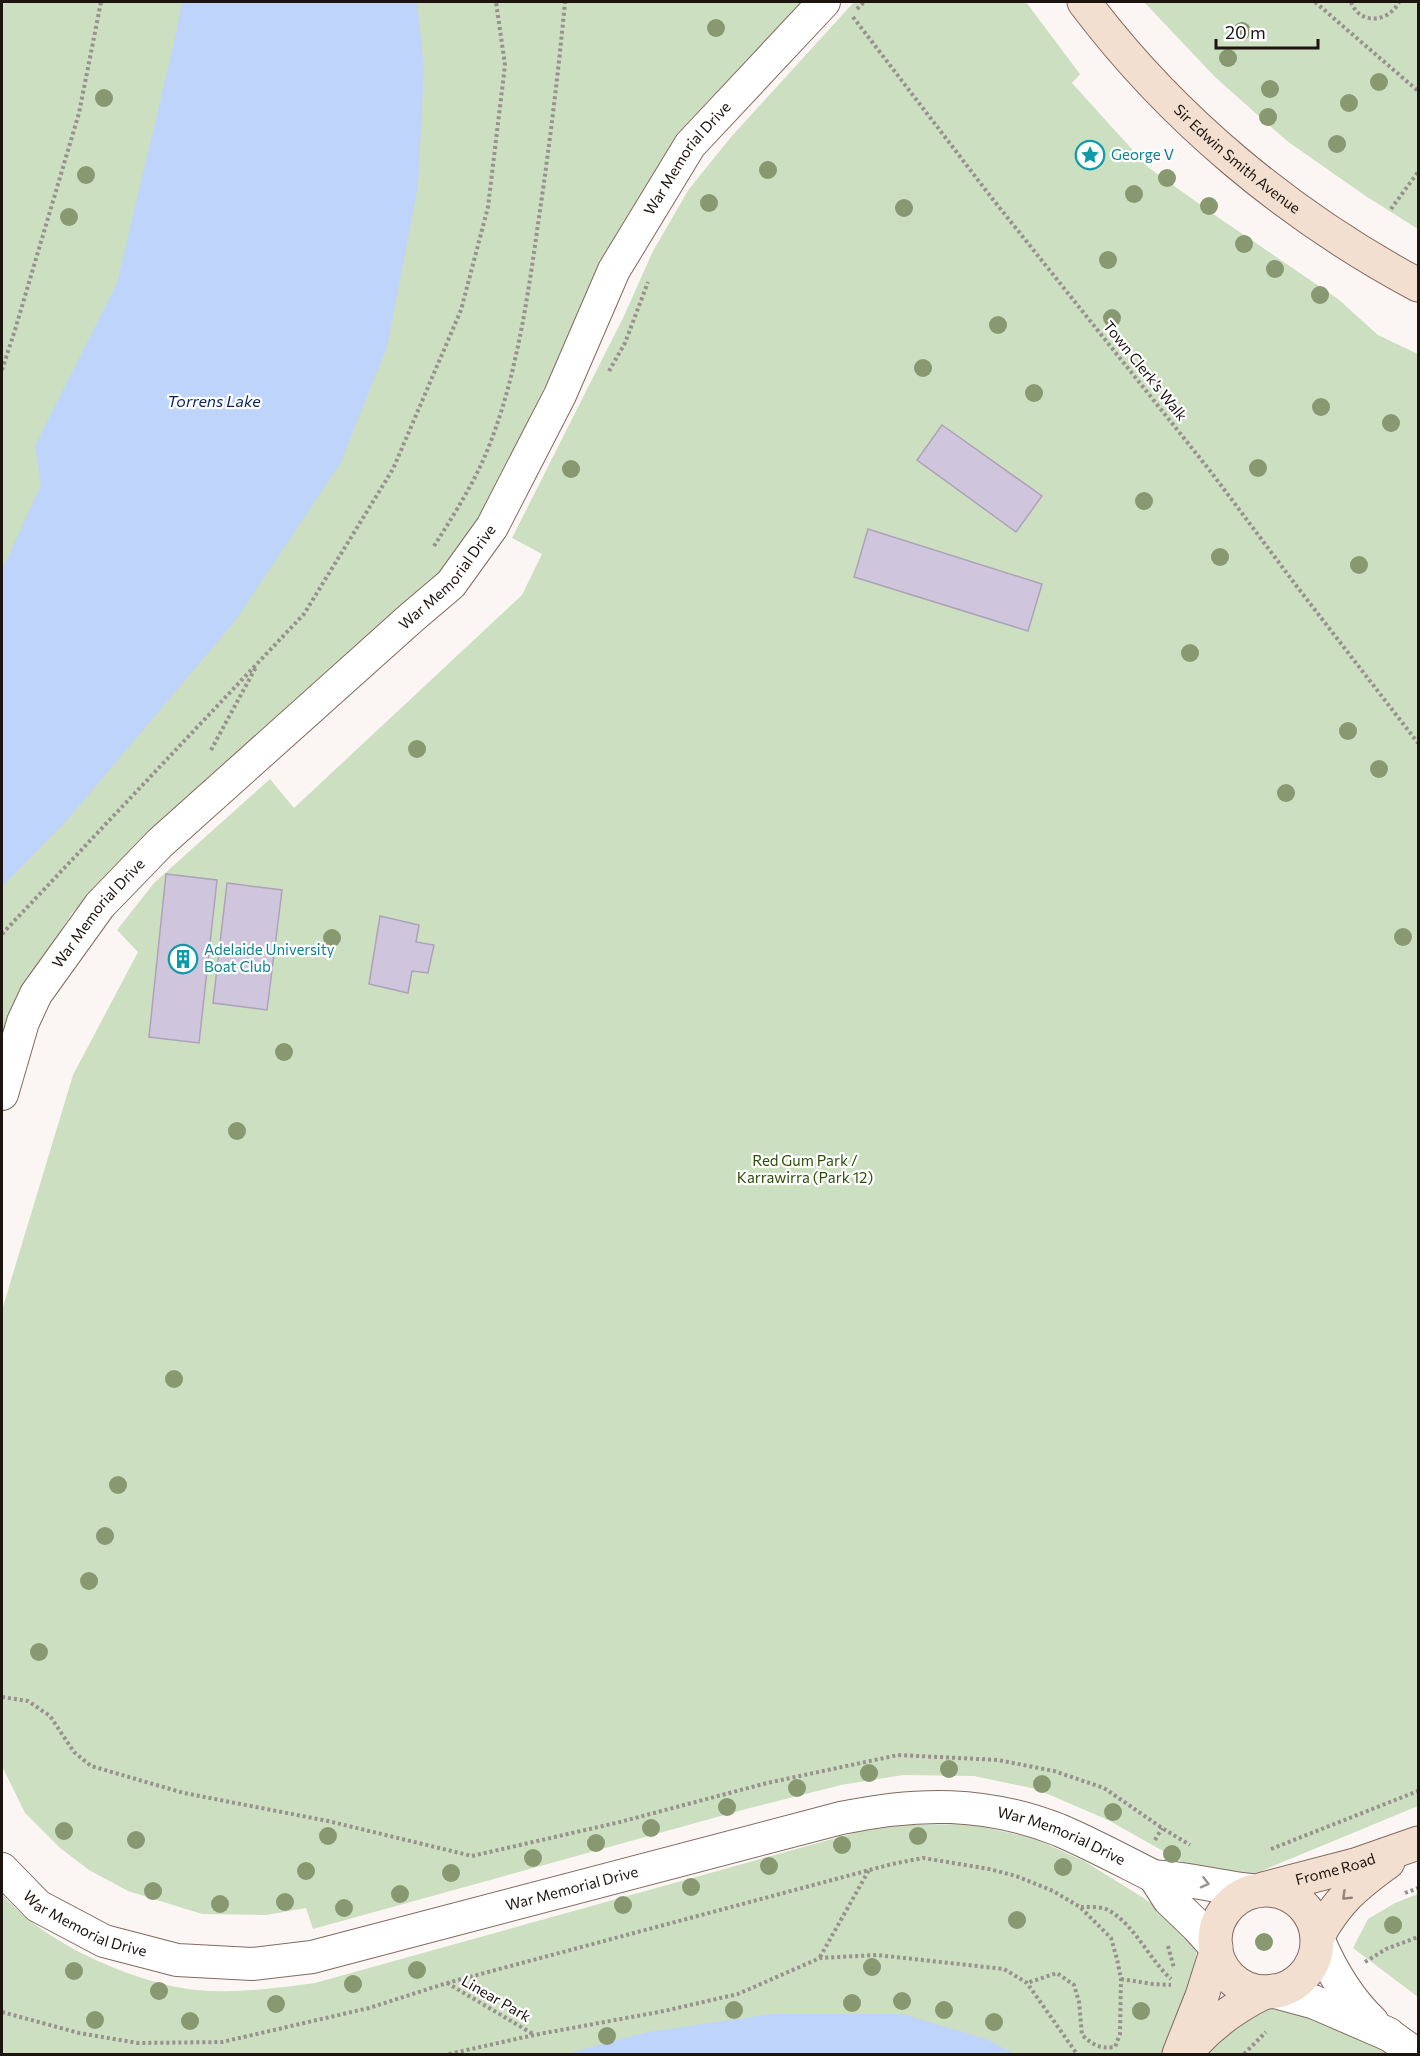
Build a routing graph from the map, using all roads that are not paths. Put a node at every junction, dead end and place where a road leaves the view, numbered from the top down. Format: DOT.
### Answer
graph roads {
  1 [pos="1084,2"];
  2 [pos="838,8"];
  3 [pos="1419,285"];
  4 [pos="2,1094"];
  5 [pos="1413,1845"];
  6 [pos="2,1869"];
  7 [pos="1155,1877"];
  8 [pos="1258,1890"];
  9 [pos="1319,1939"];
  10 [pos="1216,1949"];
  11 [pos="1269,1991"];
  12 [pos="1388,2034"];
  13 [pos="1179,2055"];
  14 [pos="1184,2055"];
  15 [pos="1416,2055"];
  1 -- 3 [label="main road, Sir Edwin Smith Avenue"];
  2 -- 4 [label="street, War Memorial Drive"];
  5 -- 8 [label="main road, Frome Road"];
  5 -- 9 [label="main road, Frome Road, one-way"];
  6 -- 7 [label="street, War Memorial Drive"];
  7 -- 8 [label="street, War Memorial Drive, one-way"];
  7 -- 10 [label="street, War Memorial Drive"];
  8 -- 9 [label="main road"];
  8 -- 10 [label="main road"];
  9 -- 11 [label="main road"];
  9 -- 12 [label="street"];
  10 -- 11 [label="main road"];
  10 -- 13 [label="main road"];
  11 -- 12 [label="street"];
  11 -- 14 [label="main road"];
  12 -- 15 [label="street"];
}
